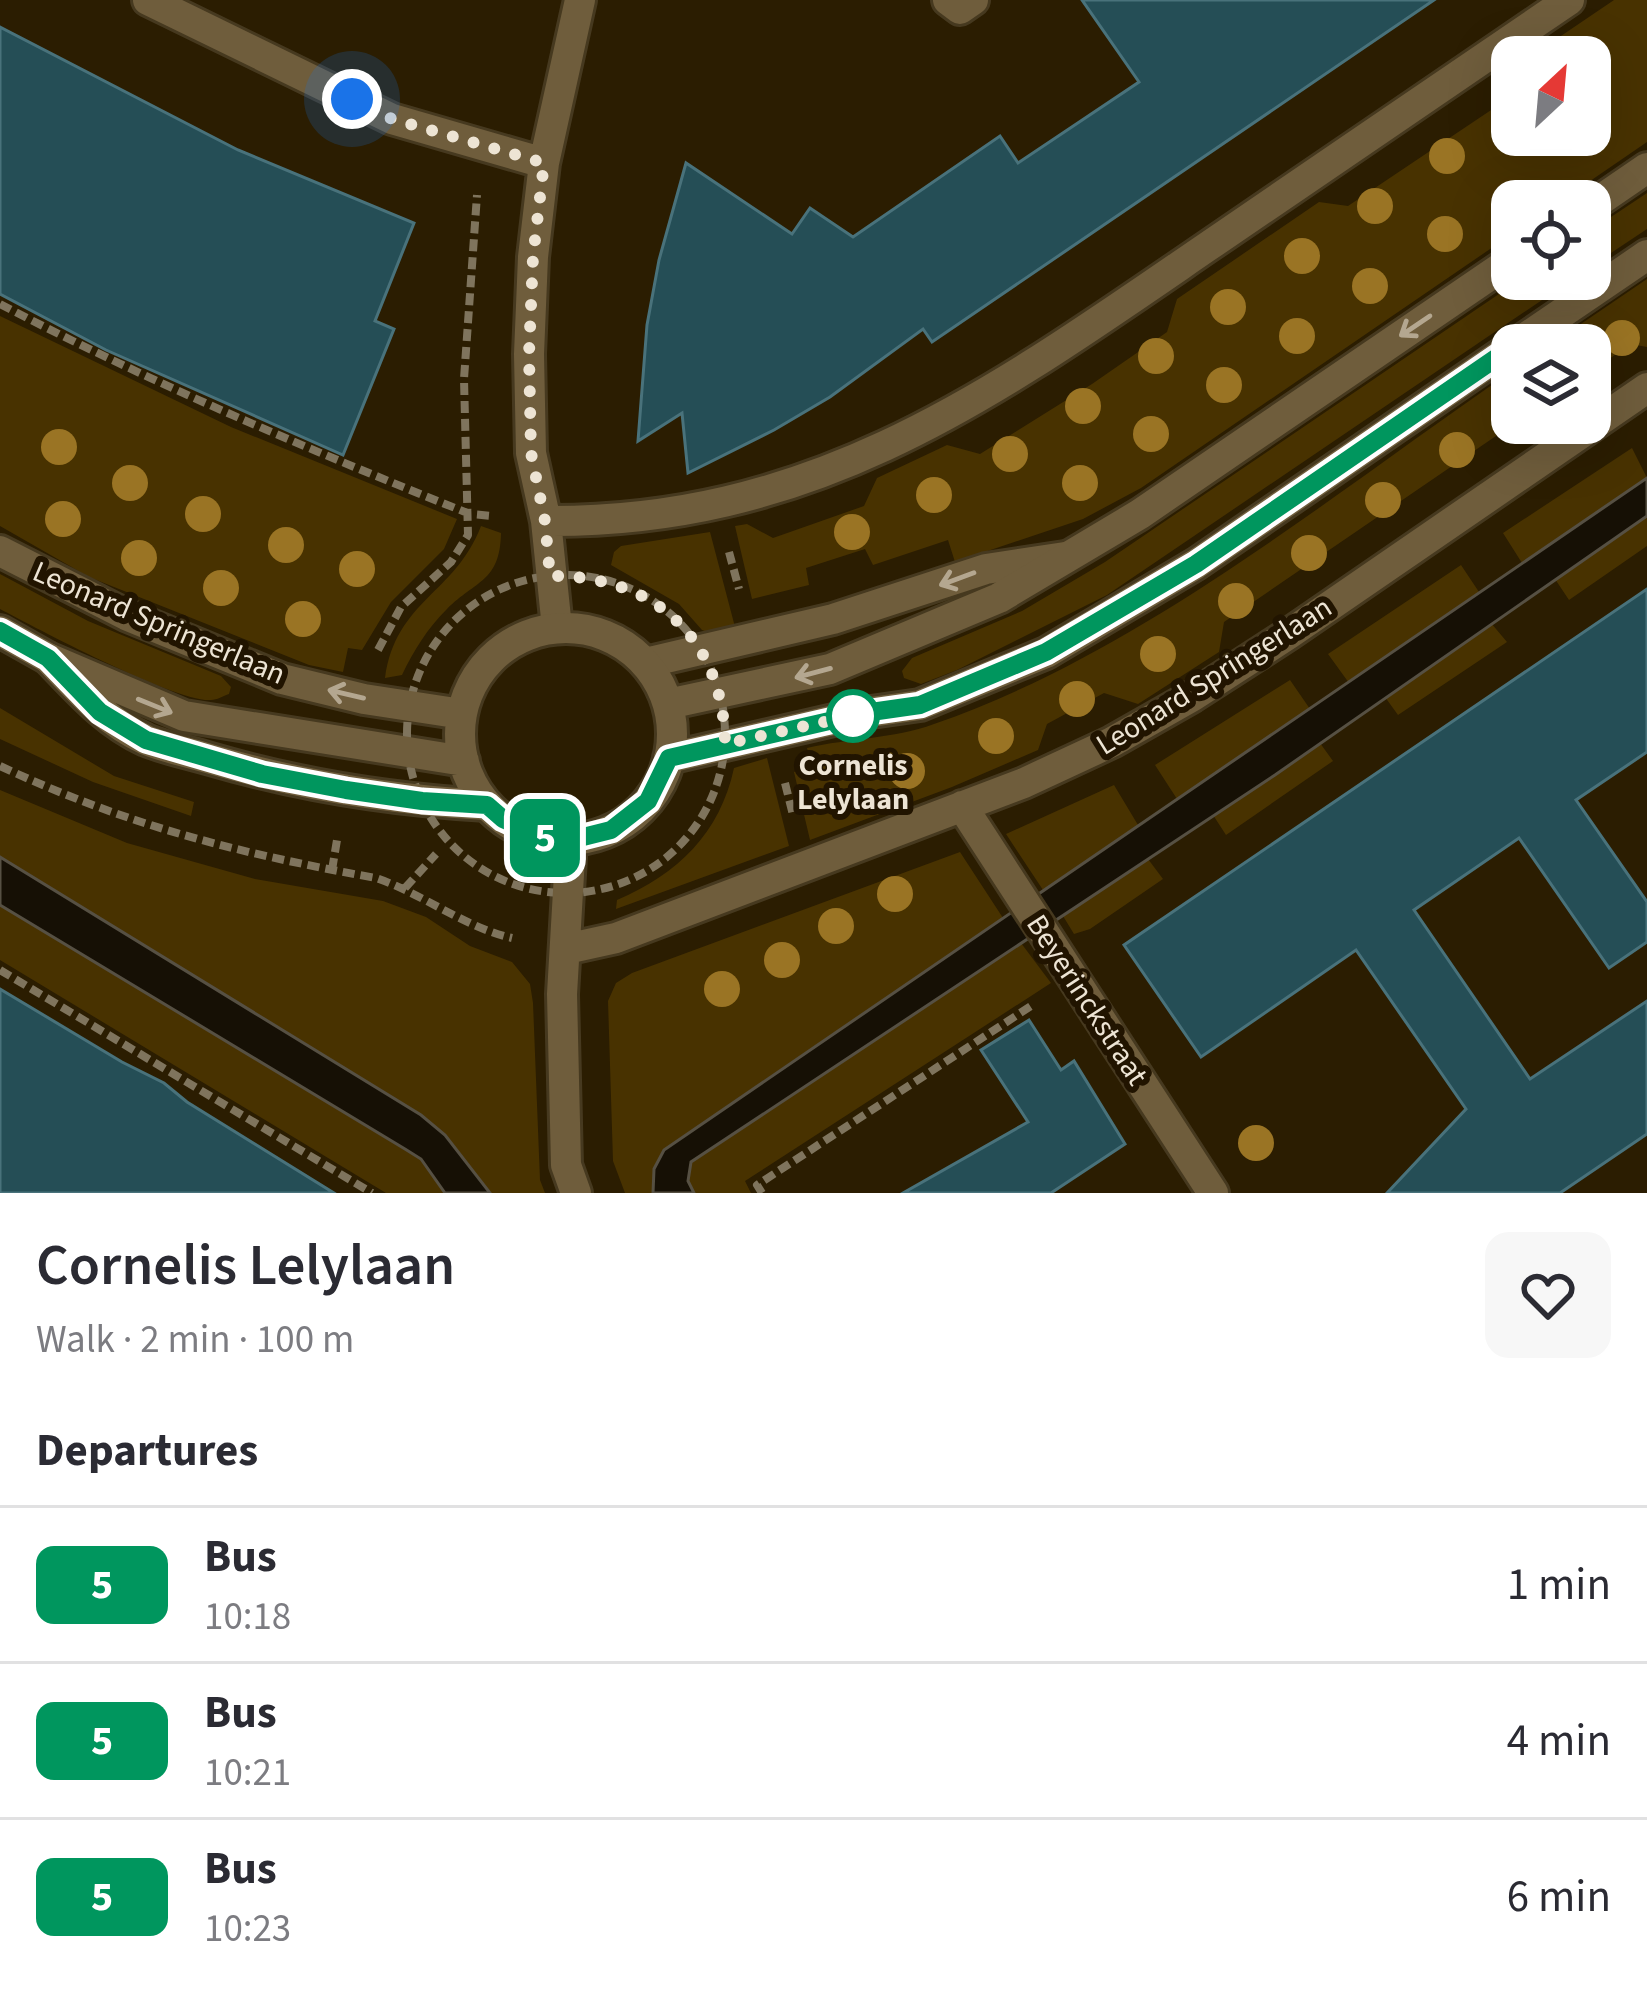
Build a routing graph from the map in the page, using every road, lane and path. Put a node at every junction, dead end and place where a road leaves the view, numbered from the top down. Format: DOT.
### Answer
graph roads {
  1 [pos="148,0"];
  2 [pos="580,0"];
  3 [pos="948,0"];
  4 [pos="973,0"];
  5 [pos="1569,0"];
  6 [pos="487,146"];
  7 [pos="544,163"];
  8 [pos="1647,168"];
  9 [pos="1611,193"];
  10 [pos="1647,255"];
  11 [pos="1491,274"];
  12 [pos="0,304"];
  13 [pos="1546,324"];
  14 [pos="1491,362"];
  15 [pos="1647,388"];
  16 [pos="470,514"];
  17 [pos="545,521"];
  18 [pos="0,551"];
  19 [pos="1071,556"];
  20 [pos="550,576"];
  21 [pos="556,628"];
  22 [pos="0,631"];
  23 [pos="702,652"];
  24 [pos="48,658"];
  25 [pos="645,663"];
  26 [pos="721,695"];
  27 [pos="364,699"];
  28 [pos="668,704"];
  29 [pos="410,706"];
  30 [pos="462,714"];
  31 [pos="725,744"];
  32 [pos="408,754"];
  33 [pos="669,758"];
  34 [pos="464,761"];
  35 [pos="0,766"];
  36 [pos="346,790"];
  37 [pos="422,801"];
  38 [pos="487,805"];
  39 [pos="962,806"];
  40 [pos="571,840"];
  41 [pos="448,841"];
  42 [pos="332,870"];
  43 [pos="405,888"];
  44 [pos="570,893"];
  45 [pos="566,949"];
  46 [pos="0,970"];
  47 [pos="1072,979"];
  48 [pos="372,1193"];
  49 [pos="576,1193"];
  50 [pos="763,1193"];
  51 [pos="1213,1193"];
  1 -- 6 [label="street"];
  2 -- 7 [label="street"];
  3 -- 4 [label="street"];
  5 -- 17 [label="street"];
  6 -- 7 [label="street"];
  6 -- 16 [label="path"];
  7 -- 17 [label="street"];
  8 -- 9 [label="street"];
  10 -- 13 [label="street"];
  11 -- 19 [label="street, one-way"];
  12 -- 16 [label="path"];
  14 -- 31 [label="street"];
  15 -- 39 [label="street, Leonard Springerlaan"];
  16 -- 17 [label="path"];
  16 -- 27 [label="path"];
  17 -- 20 [label="street"];
  27 -- 18 [label="street, Leonard Springerlaan, one-way"];
  19 -- 23 [label="street, one-way"];
  19 -- 26 [label="street, one-way"];
  20 -- 21 [label="street"];
  20 -- 23 [label="path"];
  20 -- 29 [label="path"];
  21 -- 25 [label="street"];
  21 -- 30 [label="street"];
  22 -- 24 [label="street, Leonard Springerlaan"];
  23 -- 25 [label="street"];
  23 -- 26 [label="path"];
  24 -- 32 [label="street, Leonard Springerlaan, one-way"];
  24 -- 36 [label="street, Leonard Springerlaan"];
  25 -- 28 [label="street"];
  26 -- 28 [label="street"];
  26 -- 31 [label="path"];
  27 -- 29 [label="street, Leonard Springerlaan"];
  28 -- 33 [label="street"];
  29 -- 30 [label="street, Leonard Springerlaan"];
  29 -- 32 [label="path"];
  30 -- 34 [label="street"];
  31 -- 33 [label="street"];
  31 -- 44 [label="path"];
  32 -- 34 [label="street, Leonard Springerlaan"];
  32 -- 37 [label="path"];
  33 -- 40 [label="street"];
  34 -- 38 [label="street"];
  35 -- 42 [label="path"];
  36 -- 37 [label="street, Leonard Springerlaan"];
  36 -- 42 [label="path"];
  37 -- 38 [label="street, Leonard Springerlaan"];
  37 -- 41 [label="path"];
  38 -- 40 [label="street"];
  39 -- 45 [label="street, Leonard Springerlaan"];
  39 -- 47 [label="street, Beyerinckstraat"];
  40 -- 44 [label="street"];
  41 -- 43 [label="path"];
  41 -- 44 [label="path"];
  42 -- 43 [label="path"];
  43 -- 45 [label="path"];
  44 -- 45 [label="street"];
  45 -- 49 [label="street"];
  46 -- 48 [label="path"];
  47 -- 50 [label="path"];
  47 -- 51 [label="street, Beyerinckstraat"];
}
